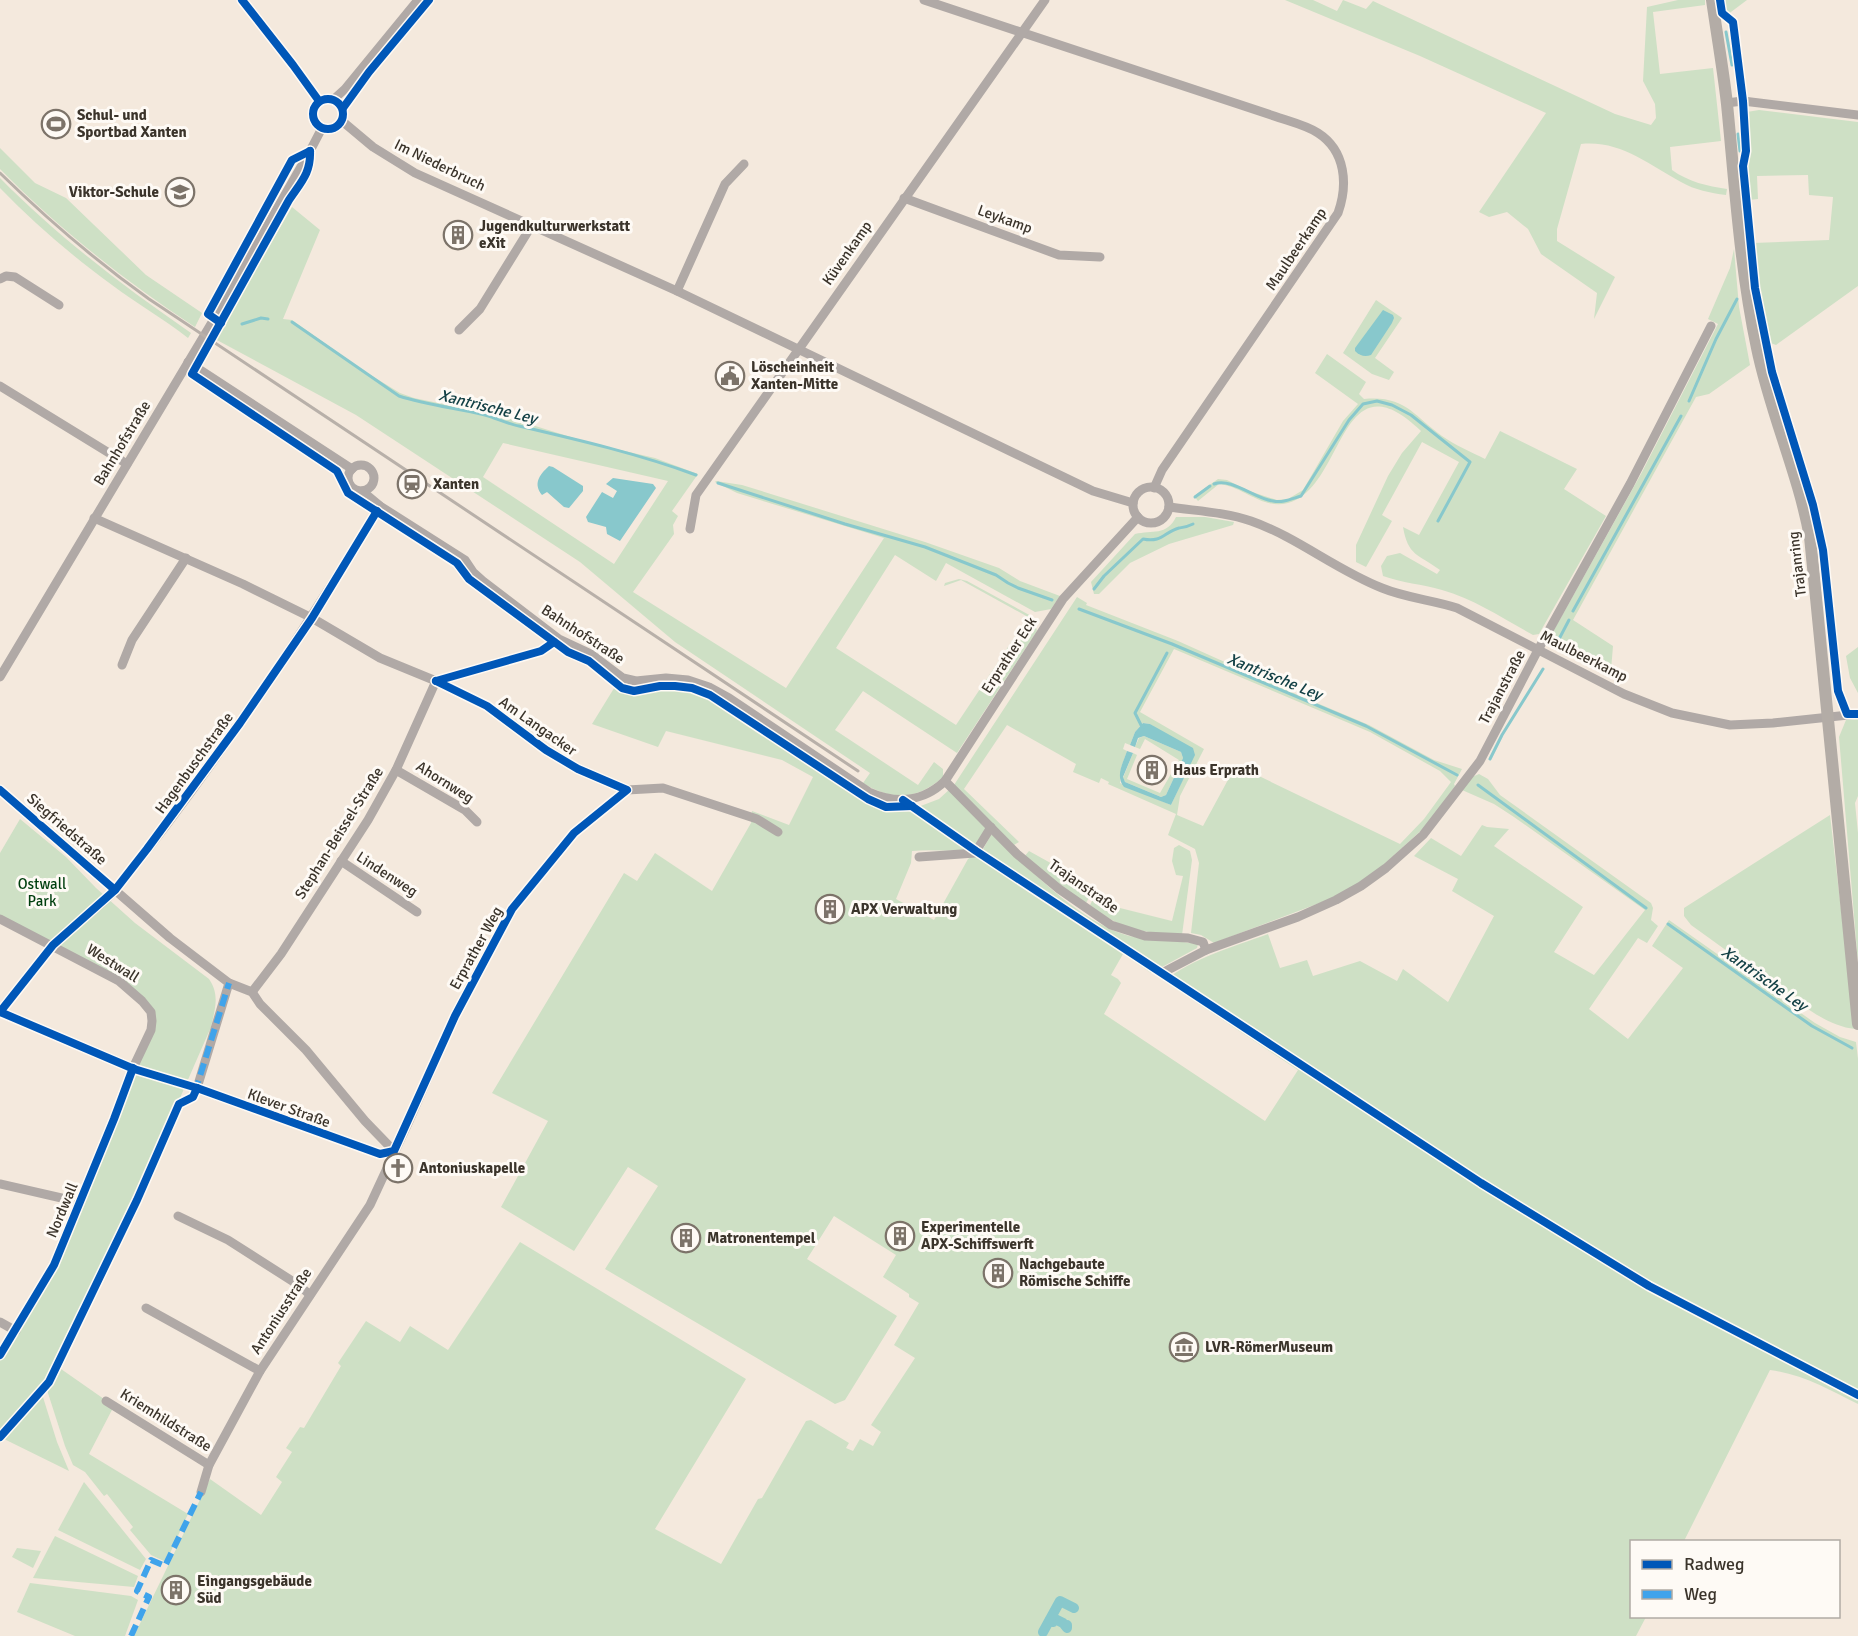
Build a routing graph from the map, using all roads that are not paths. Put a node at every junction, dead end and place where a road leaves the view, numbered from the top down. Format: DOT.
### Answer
graph roads {
  1 [pos="242,0"];
  2 [pos="418,0"];
  3 [pos="429,0"];
  4 [pos="924,0"];
  5 [pos="1045,0"];
  6 [pos="1712,0"];
  7 [pos="1022,32"];
  8 [pos="334,99"];
  9 [pos="319,101"];
  10 [pos="1726,103"];
  11 [pos="343,108"];
  12 [pos="1858,115"];
  13 [pos="342,121"];
  14 [pos="322,128"];
  15 [pos="744,164"];
  16 [pos="904,198"];
  17 [pos="532,225"];
  18 [pos="1100,257"];
  19 [pos="0,279"];
  20 [pos="677,291"];
  21 [pos="59,305"];
  22 [pos="1711,326"];
  23 [pos="459,330"];
  24 [pos="798,350"];
  25 [pos="188,362"];
  26 [pos="0,386"];
  27 [pos="127,464"];
  28 [pos="352,470"];
  29 [pos="1154,488"];
  30 [pos="362,491"];
  31 [pos="1133,502"];
  32 [pos="380,506"];
  33 [pos="1169,507"];
  34 [pos="1138,517"];
  35 [pos="94,518"];
  36 [pos="690,529"];
  37 [pos="186,558"];
  38 [pos="312,618"];
  39 [pos="1538,650"];
  40 [pos="541,651"];
  41 [pos="122,665"];
  42 [pos="0,677"];
  43 [pos="436,681"];
  44 [pos="1858,714"];
  45 [pos="1829,717"];
  46 [pos="396,770"];
  47 [pos="945,781"];
  48 [pos="0,790"];
  49 [pos="627,790"];
  50 [pos="903,800"];
  51 [pos="477,822"];
  52 [pos="991,827"];
  53 [pos="778,832"];
  54 [pos="919,857"];
  55 [pos="341,861"];
  56 [pos="115,890"];
  57 [pos="417,912"];
  58 [pos="0,920"];
  59 [pos="53,945"];
  60 [pos="1206,950"];
  61 [pos="1162,973"];
  62 [pos="229,983"];
  63 [pos="252,992"];
  64 [pos="0,1012"];
  65 [pos="1858,1024"];
  66 [pos="137,1070"];
  67 [pos="191,1086"];
  68 [pos="394,1151"];
  69 [pos="380,1154"];
  70 [pos="0,1184"];
  71 [pos="79,1202"];
  72 [pos="178,1216"];
  73 [pos="310,1295"];
  74 [pos="146,1308"];
  75 [pos="0,1322"];
  76 [pos="16,1331"];
  77 [pos="0,1355"];
  78 [pos="260,1371"];
  79 [pos="106,1401"];
  80 [pos="209,1465"];
  81 [pos="201,1492"];
  1 -- 9 [label="street"];
  2 -- 8 [label="street"];
  3 -- 11 [label="street"];
  4 -- 7 [label="street, Maulbeerkamp"];
  5 -- 7 [label="street, Küvenkamp"];
  6 -- 10 [label="main road, Trajanring"];
  7 -- 16 [label="street, Küvenkamp"];
  7 -- 29 [label="street, Maulbeerkamp"];
  8 -- 9 [label="street"];
  8 -- 11 [label="street"];
  9 -- 14 [label="street"];
  10 -- 12 [label="street"];
  10 -- 45 [label="main road, Trajanring"];
  11 -- 13 [label="street"];
  13 -- 14 [label="street"];
  13 -- 17 [label="street, Im Niederbruch"];
  14 -- 25 [label="street, Bahnhofstraße"];
  15 -- 20 [label="street"];
  16 -- 18 [label="street, Leykamp"];
  16 -- 24 [label="street, Küvenkamp"];
  17 -- 20 [label="street, Im Niederbruch"];
  17 -- 23 [label="street"];
  19 -- 21 [label="street"];
  20 -- 24 [label="street, Im Niederbruch"];
  22 -- 39 [label="street, Trajanstraße"];
  24 -- 31 [label="street"];
  24 -- 36 [label="street, Küvenkamp"];
  25 -- 27 [label="street, Bahnhofstraße"];
  25 -- 28 [label="street"];
  26 -- 27 [label="street"];
  27 -- 35 [label="street, Bahnhofstraße"];
  28 -- 30 [label="street, Bahnhofstraße"];
  28 -- 30 [label="street"];
  29 -- 31 [label="street, Maulbeerkamp"];
  29 -- 33 [label="street"];
  30 -- 32 [label="street, Bahnhofstraße"];
  31 -- 34 [label="street"];
  32 -- 38 [label="street, Hagenbuschstraße"];
  32 -- 50 [label="street, Bahnhofstraße"];
  33 -- 34 [label="street"];
  33 -- 39 [label="street, Maulbeerkamp"];
  34 -- 47 [label="street, Erprather Eck"];
  35 -- 37 [label="street, Am Langacker"];
  35 -- 42 [label="street, Bahnhofstraße"];
  37 -- 38 [label="street, Am Langacker"];
  37 -- 41 [label="street"];
  38 -- 43 [label="street, Am Langacker"];
  38 -- 56 [label="street, Hagenbuschstraße"];
  39 -- 45 [label="street, Maulbeerkamp"];
  39 -- 60 [label="street, Trajanstraße"];
  40 -- 43 [label="street"];
  43 -- 46 [label="street, Stephan-Beissel-Straße"];
  43 -- 49 [label="street, Am Langacker"];
  44 -- 45 [label="street, Maulbeerkamp"];
  45 -- 65 [label="main road, Trajanring"];
  46 -- 51 [label="street, Ahornweg"];
  46 -- 55 [label="street, Stephan-Beissel-Straße"];
  47 -- 50 [label="street, Erprather Eck"];
  47 -- 52 [label="street, Trajanstraße"];
  48 -- 56 [label="street, Siegfriedstraße"];
  49 -- 53 [label="street"];
  49 -- 68 [label="street, Erprather Weg"];
  52 -- 54 [label="street"];
  52 -- 60 [label="street, Trajanstraße"];
  55 -- 57 [label="street, Lindenweg"];
  55 -- 63 [label="street, Stephan-Beissel-Straße"];
  56 -- 59 [label="street, Hagenbuschstraße"];
  56 -- 62 [label="street, Siegfriedstraße"];
  58 -- 59 [label="street, Westwall"];
  59 -- 64 [label="street, Hagenbuschstraße"];
  59 -- 66 [label="street, Westwall"];
  60 -- 61 [label="street, Trajanstraße"];
  62 -- 63 [label="street, Siegfriedstraße"];
  62 -- 67 [label="street"];
  63 -- 68 [label="street, Siegfriedstraße"];
  64 -- 66 [label="street, Klever Straße"];
  66 -- 67 [label="street, Klever Straße"];
  66 -- 71 [label="street, Nordwall"];
  67 -- 69 [label="street, Klever Straße"];
  68 -- 73 [label="street, Antoniusstraße"];
  70 -- 71 [label="street"];
  71 -- 76 [label="street, Nordwall"];
  72 -- 73 [label="street"];
  73 -- 78 [label="street, Antoniusstraße"];
  74 -- 78 [label="street"];
  75 -- 76 [label="street"];
  76 -- 77 [label="street, Nordwall"];
  78 -- 80 [label="street, Antoniusstraße"];
  79 -- 80 [label="street, Kriemhildstraße"];
  80 -- 81 [label="street, Antoniusstraße"];
}
